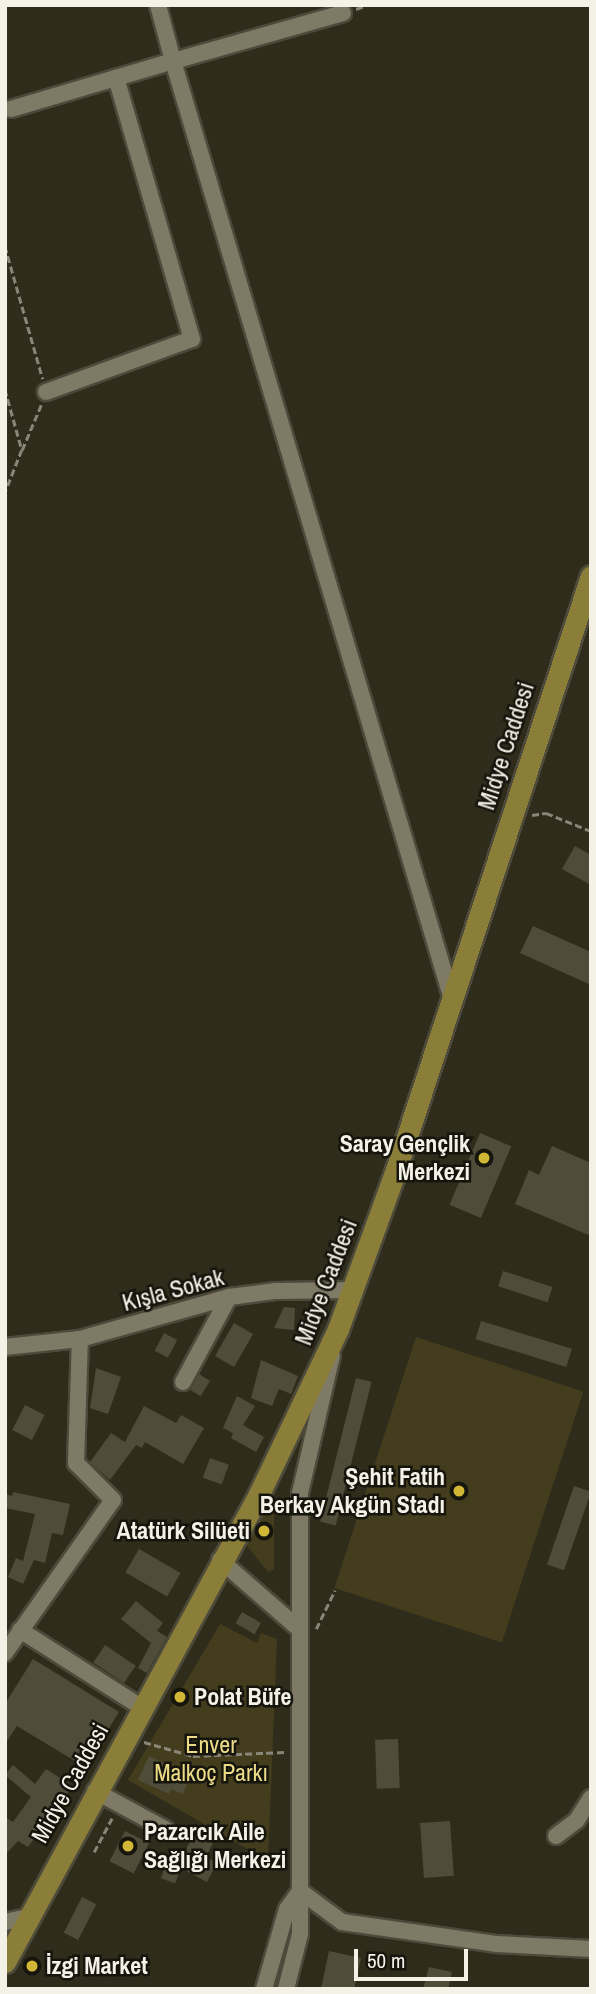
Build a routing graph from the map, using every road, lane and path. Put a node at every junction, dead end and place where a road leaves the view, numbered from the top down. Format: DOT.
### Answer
graph roads {
  1 [pos="158,5"];
  2 [pos="343,13"];
  3 [pos="173,61"];
  4 [pos="116,78"];
  5 [pos="11,108"];
  6 [pos="5,246"];
  7 [pos="5,389"];
  8 [pos="46,392"];
  9 [pos="22,450"];
  10 [pos="5,493"];
  11 [pos="591,576"];
  12 [pos="511,816"];
  13 [pos="591,831"];
  14 [pos="452,999"];
  15 [pos="354,1290"];
  16 [pos="229,1297"];
  17 [pos="338,1329"];
  18 [pos="80,1339"];
  19 [pos="5,1347"];
  20 [pos="183,1382"];
  21 [pos="220,1559"];
  22 [pos="335,1590"];
  23 [pos="299,1629"];
  24 [pos="20,1630"];
  25 [pos="5,1653"];
  26 [pos="141,1707"];
  27 [pos="141,1741"];
  28 [pos="299,1751"];
  29 [pos="95,1791"];
  30 [pos="591,1798"];
  31 [pos="119,1804"];
  32 [pos="584,1826"];
  33 [pos="165,1829"];
  34 [pos="556,1836"];
  35 [pos="94,1852"];
  36 [pos="300,1891"];
  37 [pos="28,1917"];
  38 [pos="5,1922"];
  39 [pos="591,1948"];
  40 [pos="5,1962"];
  41 [pos="264,1989"];
  42 [pos="286,1989"];
  1 -- 3 [label="street"];
  2 -- 3 [label="street"];
  3 -- 4 [label="street"];
  3 -- 14 [label="street"];
  4 -- 5 [label="street"];
  4 -- 8 [label="street"];
  6 -- 8 [label="path"];
  7 -- 9 [label="path"];
  8 -- 9 [label="path"];
  9 -- 10 [label="path"];
  11 -- 12 [label="main road, Midye Caddesi"];
  12 -- 13 [label="path"];
  12 -- 14 [label="main road, Midye Caddesi"];
  14 -- 15 [label="main road, Midye Caddesi"];
  15 -- 16 [label="street, Kışla Sokak"];
  15 -- 17 [label="main road, Midye Caddesi"];
  16 -- 18 [label="street, Kışla Sokak"];
  16 -- 20 [label="street"];
  17 -- 21 [label="main road, Midye Caddesi"];
  17 -- 23 [label="street"];
  18 -- 19 [label="street, Kışla Sokak"];
  18 -- 24 [label="street"];
  21 -- 23 [label="street"];
  21 -- 26 [label="main road, Midye Caddesi"];
  22 -- 23 [label="path"];
  23 -- 28 [label="street"];
  24 -- 25 [label="street"];
  24 -- 26 [label="street"];
  26 -- 29 [label="main road, Midye Caddesi"];
  27 -- 28 [label="path"];
  28 -- 36 [label="street"];
  29 -- 31 [label="street"];
  29 -- 37 [label="main road, Midye Caddesi"];
  30 -- 32 [label="street"];
  31 -- 33 [label="street"];
  31 -- 35 [label="path"];
  32 -- 34 [label="street"];
  36 -- 39 [label="street"];
  36 -- 41 [label="street"];
  36 -- 42 [label="street"];
  37 -- 38 [label="street"];
  37 -- 40 [label="main road, Midye Caddesi"];
}
